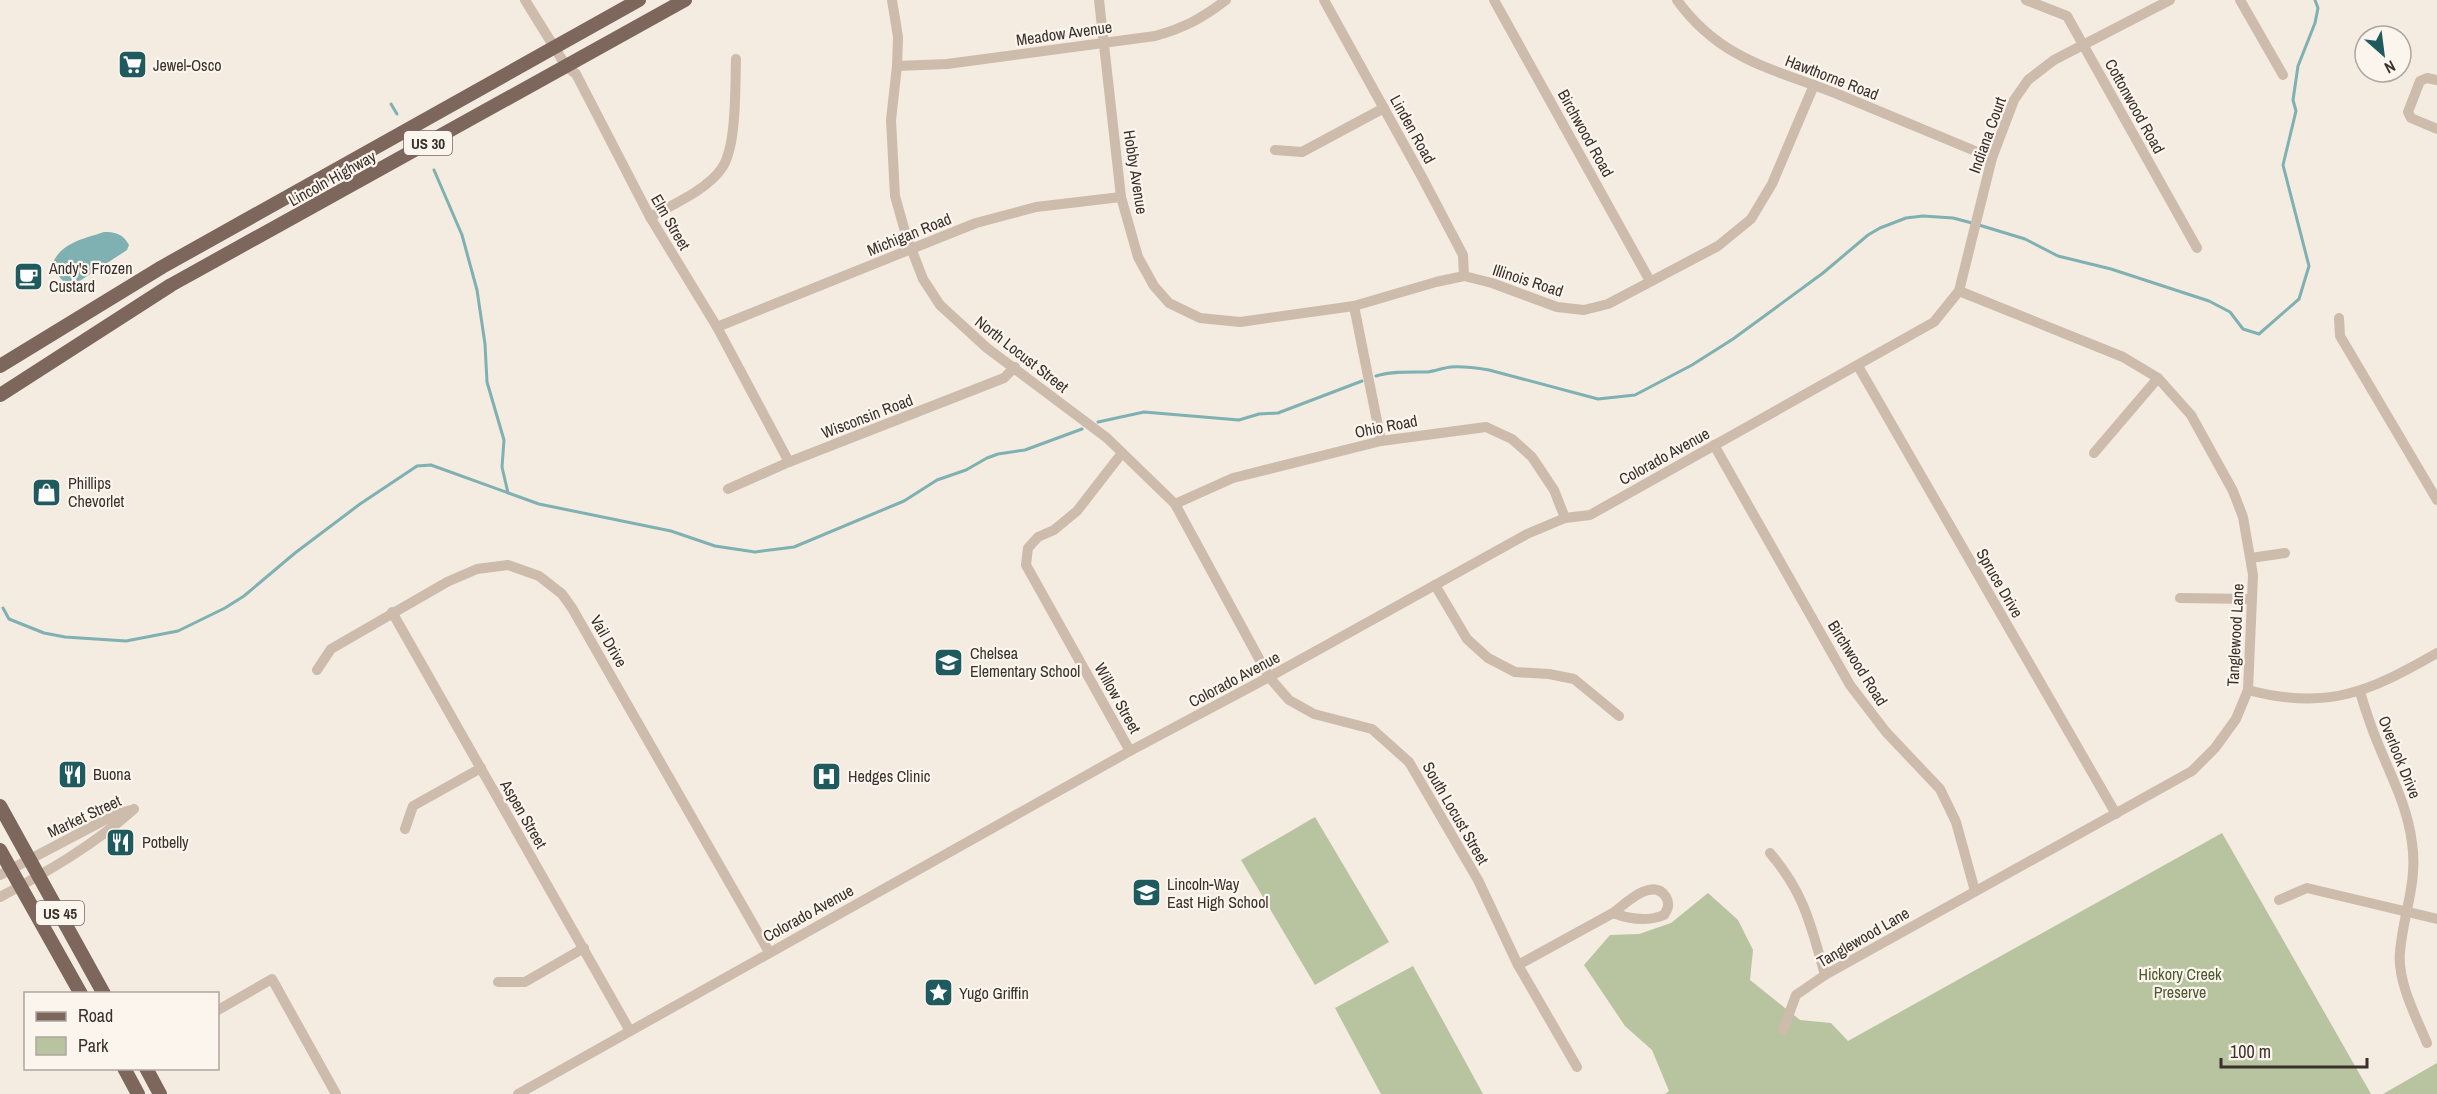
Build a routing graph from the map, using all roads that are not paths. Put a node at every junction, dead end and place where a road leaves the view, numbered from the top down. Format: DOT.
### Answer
graph roads {
  1 [pos="525,0"];
  2 [pos="639,0"];
  3 [pos="685,0"];
  4 [pos="892,0"];
  5 [pos="1099,0"];
  6 [pos="1226,0"];
  7 [pos="1324,0"];
  8 [pos="1494,0"];
  9 [pos="1677,0"];
  10 [pos="2026,0"];
  11 [pos="2170,0"];
  12 [pos="2242,1"];
  13 [pos="1105,42"];
  14 [pos="2084,45"];
  15 [pos="554,47"];
  16 [pos="736,59"];
  17 [pos="566,66"];
  18 [pos="897,66"];
  19 [pos="2283,75"];
  20 [pos="2437,80"];
  21 [pos="1814,85"];
  22 [pos="1384,108"];
  23 [pos="2437,129"];
  24 [pos="1275,150"];
  25 [pos="1992,158"];
  26 [pos="1121,197"];
  27 [pos="650,217"];
  28 [pos="2197,248"];
  29 [pos="912,249"];
  30 [pos="1464,276"];
  31 [pos="1650,281"];
  32 [pos="1959,291"];
  33 [pos="1354,306"];
  34 [pos="1200,318"];
  35 [pos="2339,318"];
  36 [pos="717,327"];
  37 [pos="0,366"];
  38 [pos="1858,366"];
  39 [pos="1015,367"];
  40 [pos="2158,378"];
  41 [pos="0,395"];
  42 [pos="1381,441"];
  43 [pos="1714,445"];
  44 [pos="1122,453"];
  45 [pos="2094,453"];
  46 [pos="789,462"];
  47 [pos="728,489"];
  48 [pos="2437,500"];
  49 [pos="1175,504"];
  50 [pos="1565,518"];
  51 [pos="2286,553"];
  52 [pos="2251,558"];
  53 [pos="1435,585"];
  54 [pos="2180,598"];
  55 [pos="2252,599"];
  56 [pos="392,612"];
  57 [pos="2437,653"];
  58 [pos="317,670"];
  59 [pos="1269,677"];
  60 [pos="2248,690"];
  61 [pos="2360,692"];
  62 [pos="1619,716"];
  63 [pos="1130,751"];
  64 [pos="481,768"];
  65 [pos="0,806"];
  66 [pos="2116,814"];
  67 [pos="405,829"];
  68 [pos="0,850"];
  69 [pos="1770,853"];
  70 [pos="30,859"];
  71 [pos="6,872"];
  72 [pos="39,876"];
  73 [pos="21,886"];
  74 [pos="1975,891"];
  75 [pos="0,897"];
  76 [pos="2279,900"];
  77 [pos="2408,912"];
  78 [pos="1613,913"];
  79 [pos="2437,919"];
  80 [pos="584,948"];
  81 [pos="770,952"];
  82 [pos="1518,965"];
  83 [pos="1825,975"];
  84 [pos="498,982"];
  85 [pos="80,992"];
  86 [pos="103,992"];
  87 [pos="219,1009"];
  88 [pos="1783,1030"];
  89 [pos="630,1031"];
  90 [pos="2427,1043"];
  91 [pos="1577,1067"];
  92 [pos="125,1070"];
  93 [pos="147,1070"];
  94 [pos="138,1094"];
  95 [pos="160,1094"];
  96 [pos="336,1094"];
  97 [pos="518,1094"];
  1 -- 15 [label="street, Elm Street"];
  2 -- 15 [label="main road, Lincoln Highway / US 30"];
  3 -- 17 [label="main road, Lincoln Highway / US 30"];
  4 -- 18 [label="street, North Locust Street"];
  5 -- 13 [label="street, Hobby Avenue"];
  6 -- 13 [label="street, Meadow Avenue"];
  7 -- 22 [label="street, Linden Road"];
  8 -- 31 [label="street, Birchwood Road"];
  9 -- 21 [label="street, Hawthorne Road"];
  10 -- 14 [label="street, Cottonwood Road"];
  11 -- 14 [label="street, Indiana Court"];
  12 -- 19 [label="street"];
  13 -- 18 [label="street, Meadow Avenue"];
  13 -- 26 [label="street, Hobby Avenue"];
  14 -- 25 [label="street, Indiana Court"];
  14 -- 28 [label="street, Cottonwood Road"];
  15 -- 17 [label="street, Elm Street"];
  15 -- 37 [label="main road, Lincoln Highway / US 30"];
  16 -- 27 [label="street"];
  17 -- 27 [label="street, Elm Street"];
  17 -- 41 [label="main road, Lincoln Highway / US 30"];
  18 -- 29 [label="street, North Locust Street"];
  20 -- 23 [label="street"];
  21 -- 25 [label="street, Hawthorne Road"];
  21 -- 31 [label="street, Illinois Road"];
  22 -- 24 [label="street"];
  22 -- 30 [label="street, Linden Road"];
  25 -- 32 [label="street, Indiana Court"];
  26 -- 29 [label="street, Michigan Road"];
  26 -- 34 [label="street, Hobby Avenue"];
  27 -- 36 [label="street, Elm Street"];
  29 -- 36 [label="street, Michigan Road"];
  29 -- 39 [label="street, North Locust Street"];
  30 -- 31 [label="street, Illinois Road"];
  30 -- 33 [label="street, Illinois Road"];
  32 -- 38 [label="street, Colorado Avenue"];
  32 -- 40 [label="street, Tanglewood Lane"];
  33 -- 34 [label="street, Illinois Road"];
  33 -- 42 [label="street"];
  35 -- 48 [label="street"];
  36 -- 46 [label="street, Elm Street"];
  38 -- 43 [label="street, Colorado Avenue"];
  38 -- 66 [label="street, Spruce Drive"];
  39 -- 44 [label="street, North Locust Street"];
  39 -- 46 [label="street, Wisconsin Road"];
  40 -- 45 [label="street"];
  40 -- 52 [label="street, Tanglewood Lane"];
  42 -- 49 [label="street, Ohio Road"];
  42 -- 50 [label="street, Ohio Road"];
  43 -- 50 [label="street, Colorado Avenue"];
  43 -- 74 [label="street, Birchwood Road"];
  44 -- 49 [label="street, North Locust Street"];
  44 -- 63 [label="street, Willow Street"];
  46 -- 47 [label="street, Wisconsin Road"];
  49 -- 59 [label="street, North Locust Street"];
  50 -- 53 [label="street, Colorado Avenue"];
  51 -- 52 [label="street"];
  52 -- 55 [label="street, Tanglewood Lane"];
  53 -- 59 [label="street, Colorado Avenue"];
  53 -- 62 [label="street"];
  54 -- 55 [label="street"];
  55 -- 60 [label="street, Tanglewood Lane"];
  56 -- 58 [label="street, Vail Drive"];
  56 -- 64 [label="street, Aspen Street"];
  56 -- 81 [label="street, Vail Drive"];
  57 -- 61 [label="street"];
  59 -- 63 [label="street, Colorado Avenue"];
  59 -- 82 [label="street, South Locust Street"];
  60 -- 61 [label="street"];
  60 -- 66 [label="street, Tanglewood Lane"];
  61 -- 77 [label="street, Overlook Drive"];
  63 -- 81 [label="street, Colorado Avenue"];
  64 -- 67 [label="street"];
  64 -- 80 [label="street, Aspen Street"];
  65 -- 70 [label="main road, US 45"];
  66 -- 74 [label="street, Tanglewood Lane"];
  68 -- 71 [label="main road, US 45"];
  69 -- 83 [label="street"];
  70 -- 71 [label="street, Market Street"];
  70 -- 72 [label="main road, US 45"];
  70 -- 72 [label="street, Market Street"];
  71 -- 73 [label="main road, US 45"];
  72 -- 73 [label="street, Market Street"];
  72 -- 86 [label="main road, US 45"];
  73 -- 75 [label="street, Market Street"];
  73 -- 85 [label="main road, US 45"];
  74 -- 83 [label="street, Tanglewood Lane"];
  76 -- 77 [label="street"];
  77 -- 79 [label="street"];
  77 -- 90 [label="street, Overlook Drive"];
  78 -- 78 [label="street"];
  78 -- 82 [label="street"];
  80 -- 84 [label="street"];
  80 -- 89 [label="street, Aspen Street"];
  81 -- 89 [label="street, Colorado Avenue"];
  82 -- 91 [label="street, South Locust Street"];
  83 -- 88 [label="street, Tanglewood Lane"];
  87 -- 96 [label="street"];
  89 -- 97 [label="street, Colorado Avenue"];
  92 -- 94 [label="main road"];
  93 -- 95 [label="main road"];
}
